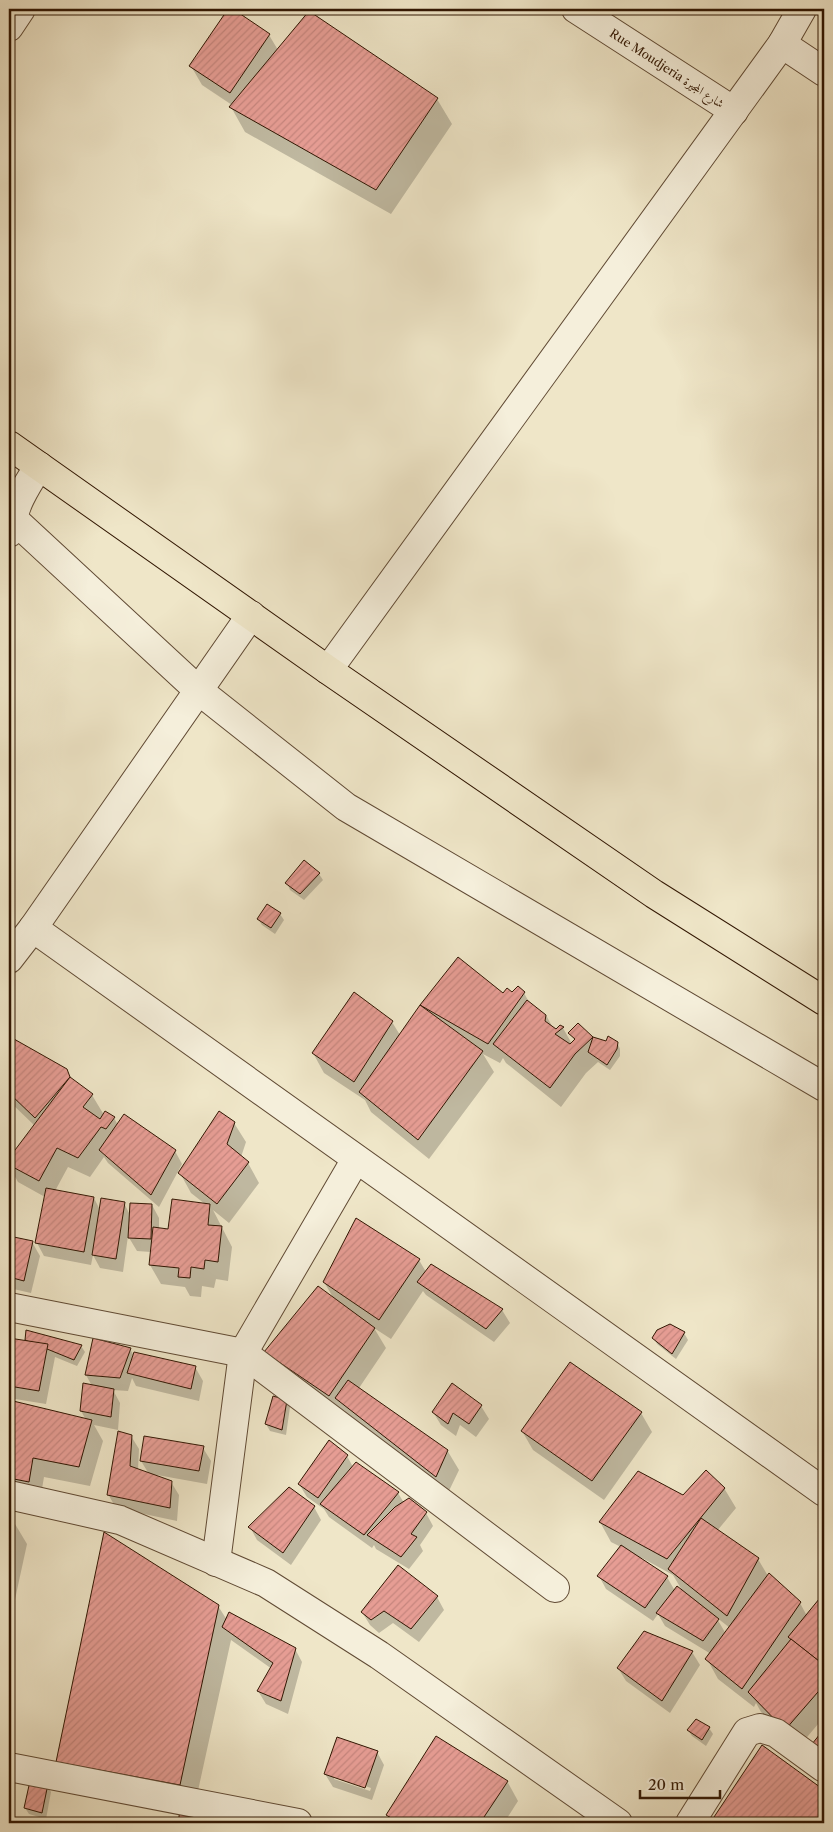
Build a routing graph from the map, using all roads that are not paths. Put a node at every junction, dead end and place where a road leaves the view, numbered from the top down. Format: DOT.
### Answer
graph roads {
  1 [pos="21,9"];
  2 [pos="576,9"];
  3 [pos="802,9"];
  4 [pos="9,27"];
  5 [pos="782,44"];
  6 [pos="824,72"];
  7 [pos="734,111"];
  8 [pos="9,446"];
  9 [pos="39,466"];
  10 [pos="10,522"];
  11 [pos="251,615"];
  12 [pos="328,670"];
  13 [pos="198,690"];
  14 [pos="33,928"];
  15 [pos="9,959"];
  16 [pos="824,1001"];
  17 [pos="824,1087"];
  18 [pos="356,1159"];
  19 [pos="9,1307"];
  20 [pos="243,1353"];
  21 [pos="824,1492"];
  22 [pos="9,1495"];
  23 [pos="216,1562"];
  24 [pos="554,1588"];
  25 [pos="9,1767"];
  26 [pos="824,1768"];
  27 [pos="262,1820"];
  28 [pos="298,1823"];
  29 [pos="618,1823"];
  30 [pos="690,1823"];
  1 -- 4 [label="street"];
  2 -- 7 [label="street, Rue Moudjeria شارع المجيرة"];
  3 -- 5 [label="street"];
  5 -- 6 [label="street"];
  5 -- 7 [label="street"];
  7 -- 12 [label="street"];
  8 -- 9 [label="main road"];
  9 -- 10 [label="street"];
  9 -- 11 [label="main road"];
  10 -- 13 [label="street"];
  11 -- 12 [label="main road"];
  11 -- 13 [label="street"];
  12 -- 16 [label="main road"];
  13 -- 14 [label="street"];
  13 -- 17 [label="street"];
  14 -- 15 [label="street"];
  14 -- 18 [label="street"];
  18 -- 20 [label="street"];
  18 -- 21 [label="street"];
  19 -- 20 [label="street"];
  20 -- 23 [label="street"];
  20 -- 24 [label="street"];
  22 -- 23 [label="street"];
  23 -- 29 [label="street"];
  25 -- 27 [label="street"];
  26 -- 30 [label="street"];
  27 -- 28 [label="street"];
}
